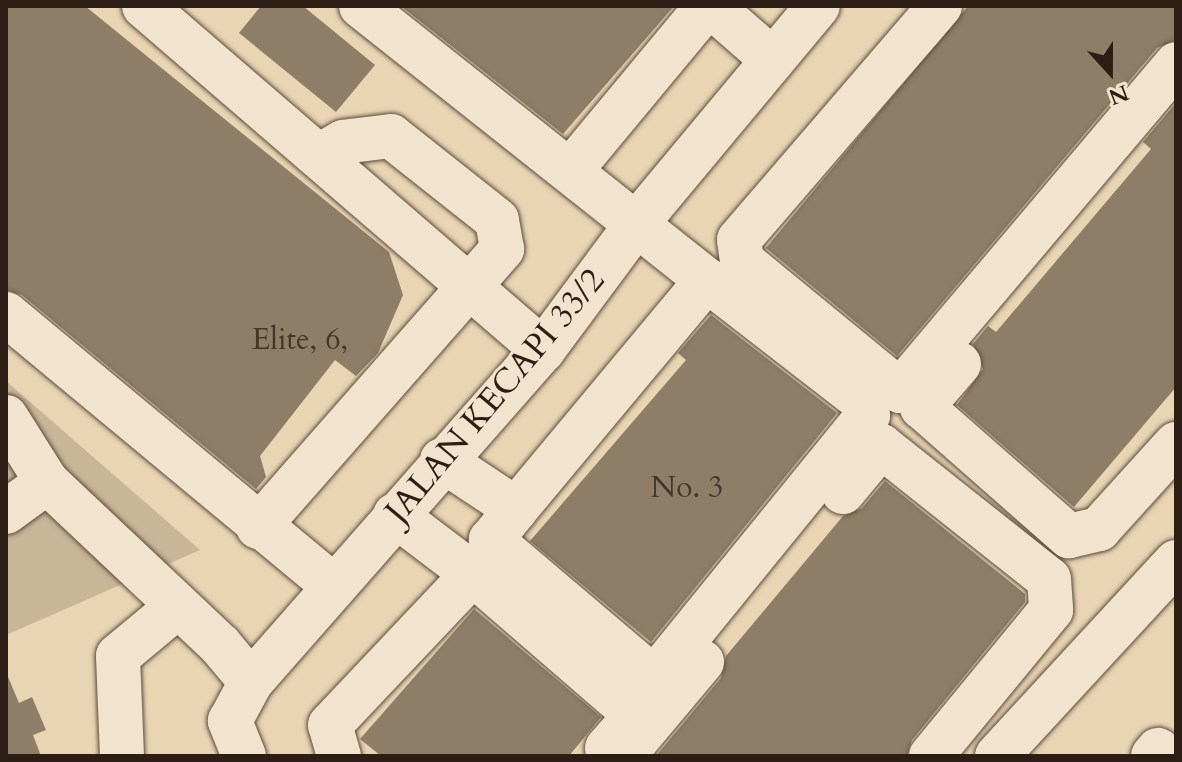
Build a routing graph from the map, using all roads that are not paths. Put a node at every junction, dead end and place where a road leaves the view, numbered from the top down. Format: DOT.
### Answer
graph roads {
  1 [pos="144,6"];
  2 [pos="361,6"];
  3 [pos="709,6"];
  4 [pos="936,7"];
  5 [pos="811,8"];
  6 [pos="773,60"];
  7 [pos="1176,64"];
  8 [pos="1176,110"];
  9 [pos="322,154"];
  10 [pos="571,170"];
  11 [pos="638,222"];
  12 [pos="707,280"];
  13 [pos="471,286"];
  14 [pos="6,314"];
  15 [pos="543,350"];
  16 [pos="6,417"];
  17 [pos="1176,444"];
  18 [pos="442,460"];
  19 [pos="47,482"];
  20 [pos="516,509"];
  21 [pos="6,512"];
  22 [pos="395,515"];
  23 [pos="258,527"];
  24 [pos="1176,562"];
  25 [pos="473,574"];
  26 [pos="334,586"];
  27 [pos="178,606"];
  28 [pos="251,682"];
  29 [pos="122,756"];
  30 [pos="244,756"];
  31 [pos="339,756"];
  32 [pos="601,756"];
  33 [pos="623,756"];
  34 [pos="931,756"];
  35 [pos="997,756"];
  1 -- 9 [label="street"];
  2 -- 10 [label="street"];
  3 -- 6 [label="street"];
  3 -- 10 [label="street"];
  4 -- 7 [label="street"];
  5 -- 6 [label="street, JALAN KECAPI 33/2"];
  6 -- 11 [label="street, JALAN KECAPI 33/2"];
  8 -- 17 [label="street"];
  9 -- 13 [label="street"];
  9 -- 13 [label="street"];
  10 -- 11 [label="street"];
  11 -- 12 [label="street"];
  11 -- 15 [label="street, JALAN KECAPI 33/2"];
  12 -- 20 [label="street"];
  12 -- 20 [label="street"];
  13 -- 15 [label="street"];
  13 -- 23 [label="street"];
  14 -- 23 [label="street"];
  15 -- 18 [label="street, JALAN KECAPI 33/2"];
  16 -- 19 [label="street"];
  18 -- 20 [label="street"];
  18 -- 22 [label="street, JALAN KECAPI 33/2"];
  19 -- 21 [label="street"];
  19 -- 27 [label="street"];
  22 -- 25 [label="street"];
  22 -- 26 [label="street, JALAN KECAPI 33/2"];
  23 -- 26 [label="street"];
  24 -- 35 [label="street"];
  25 -- 31 [label="street"];
  25 -- 32 [label="street"];
  26 -- 28 [label="street, JALAN KECAPI 33/2"];
  27 -- 28 [label="street"];
  27 -- 29 [label="street"];
  28 -- 30 [label="street, JALAN KECAPI 33/2"];
  33 -- 34 [label="street"];
}
